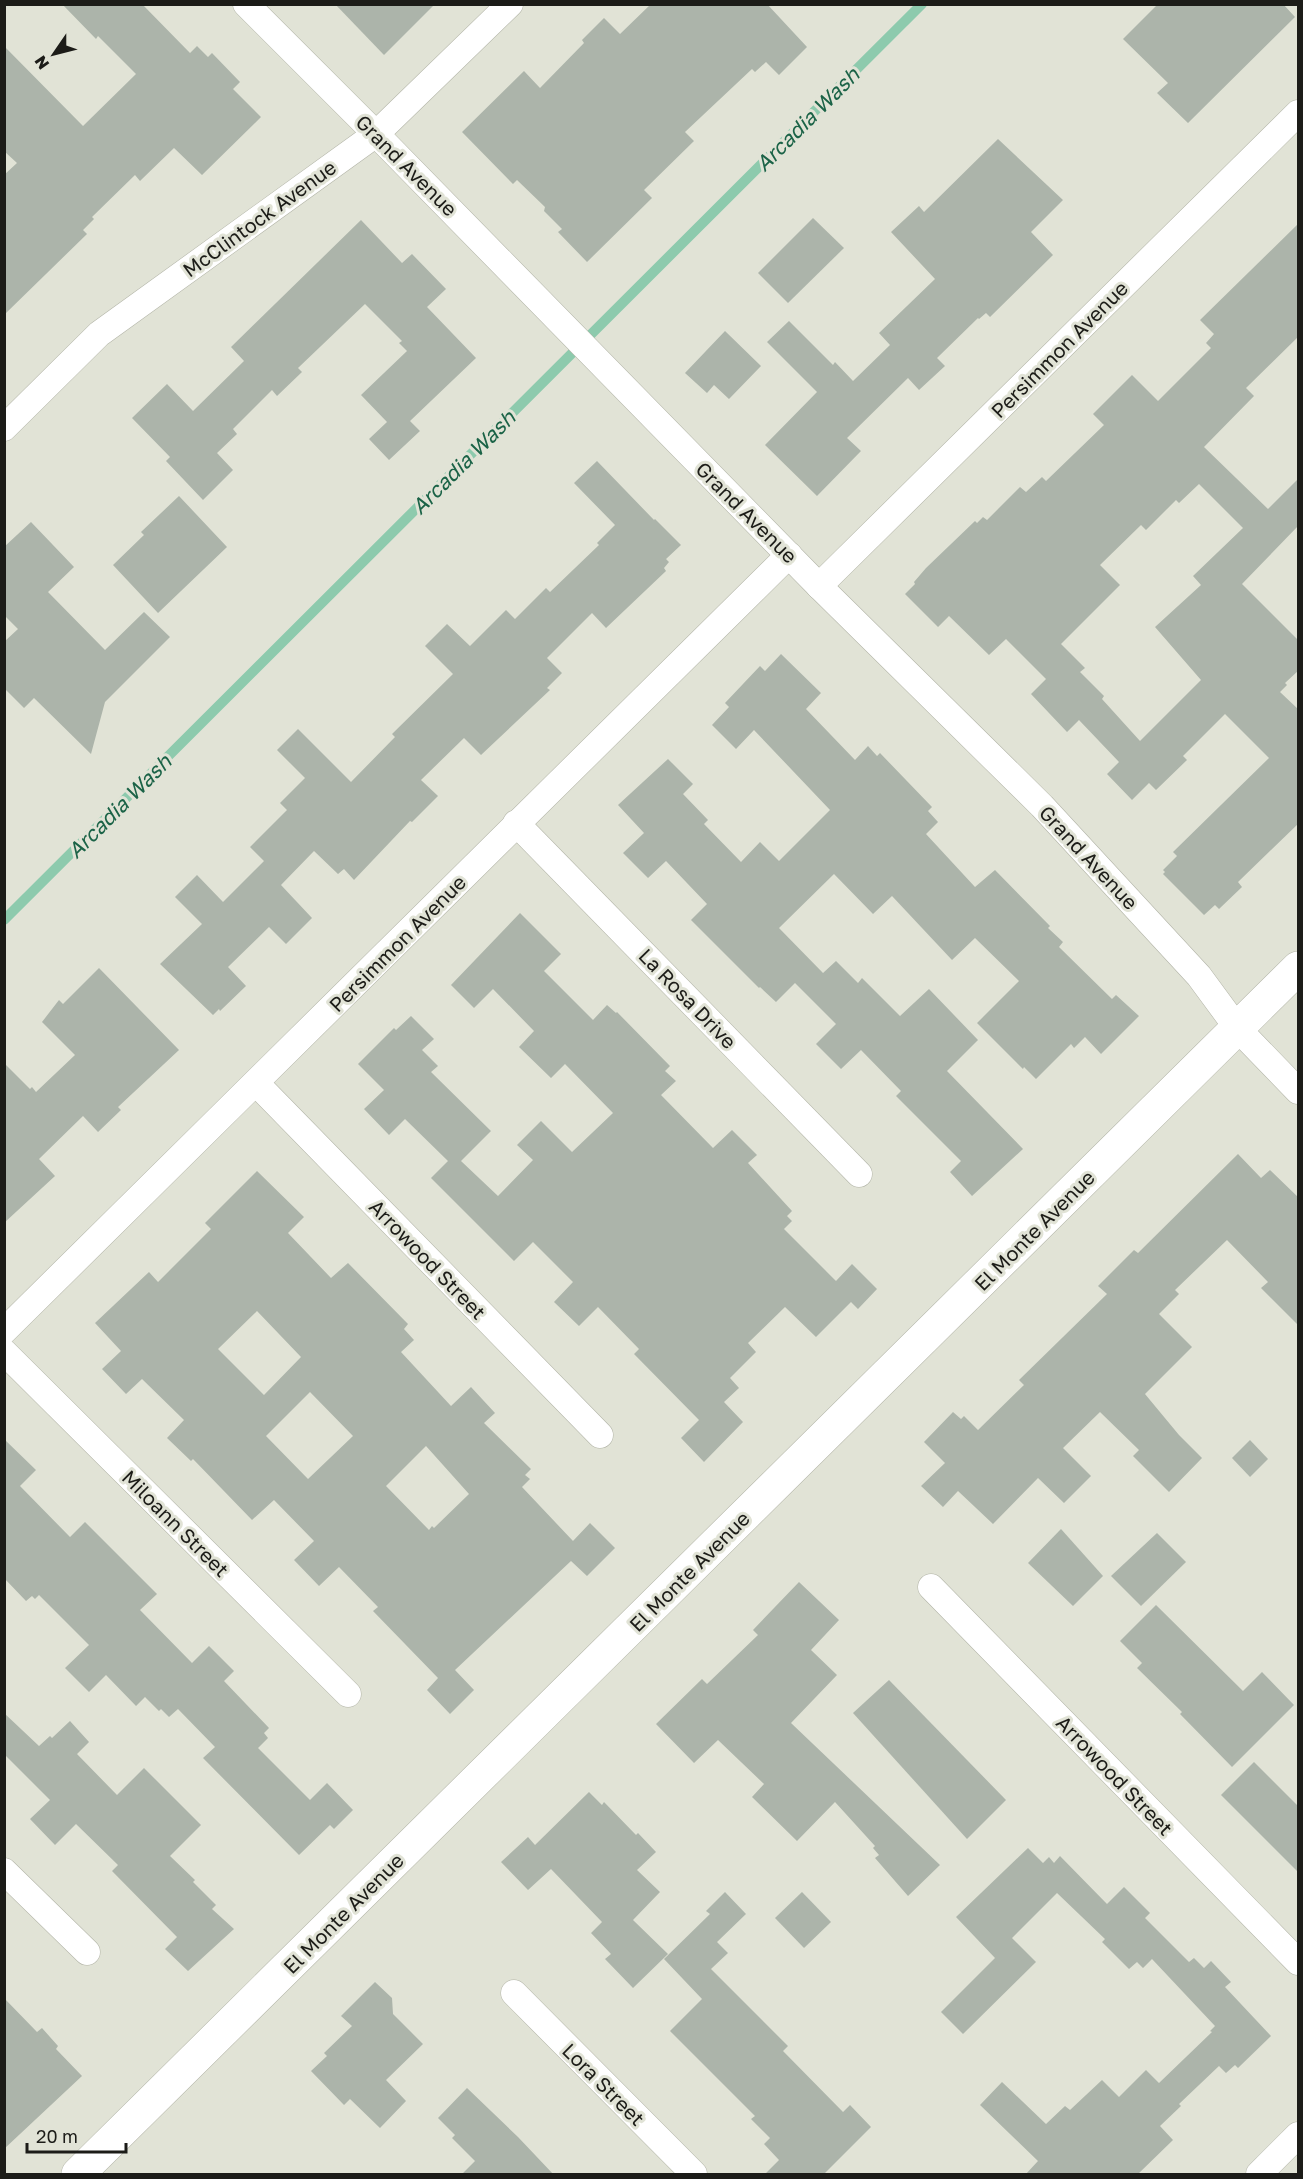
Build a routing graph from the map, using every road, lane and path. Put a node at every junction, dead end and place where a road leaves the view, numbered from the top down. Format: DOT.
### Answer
graph roads {
  1 [pos="246,4"];
  2 [pos="510,4"];
  3 [pos="1299,113"];
  4 [pos="376,134"];
  5 [pos="4,428"];
  6 [pos="789,555"];
  7 [pos="819,586"];
  8 [pos="516,823"];
  9 [pos="1299,968"];
  10 [pos="1238,1029"];
  11 [pos="256,1083"];
  12 [pos="1299,1091"];
  13 [pos="859,1174"];
  14 [pos="4,1331"];
  15 [pos="4,1352"];
  16 [pos="600,1435"];
  17 [pos="931,1587"];
  18 [pos="348,1694"];
  19 [pos="4,1871"];
  20 [pos="87,1952"];
  21 [pos="1299,1962"];
  22 [pos="514,1993"];
  23 [pos="1299,2135"];
  24 [pos="78,2175"];
  25 [pos="694,2175"];
  26 [pos="1259,2175"];
  1 -- 4 [label="street, Grand Avenue"];
  2 -- 4 [label="street, McClintock Avenue"];
  3 -- 7 [label="street, Persimmon Avenue"];
  4 -- 5 [label="street, McClintock Avenue"];
  4 -- 6 [label="street, Grand Avenue"];
  6 -- 7 [label="street, Grand Avenue"];
  6 -- 8 [label="street, Persimmon Avenue"];
  7 -- 10 [label="street, Grand Avenue"];
  8 -- 11 [label="street, Persimmon Avenue"];
  8 -- 13 [label="street, La Rosa Drive"];
  9 -- 10 [label="street, El Monte Avenue"];
  10 -- 12 [label="street, Grand Avenue"];
  10 -- 24 [label="street, El Monte Avenue"];
  11 -- 14 [label="street, Persimmon Avenue"];
  11 -- 16 [label="street, Arrowood Street"];
  15 -- 18 [label="street, Miloann Street"];
  17 -- 21 [label="street, Arrowood Street"];
  19 -- 20 [label="street"];
  22 -- 25 [label="street, Lora Street"];
  23 -- 26 [label="street"];
}
